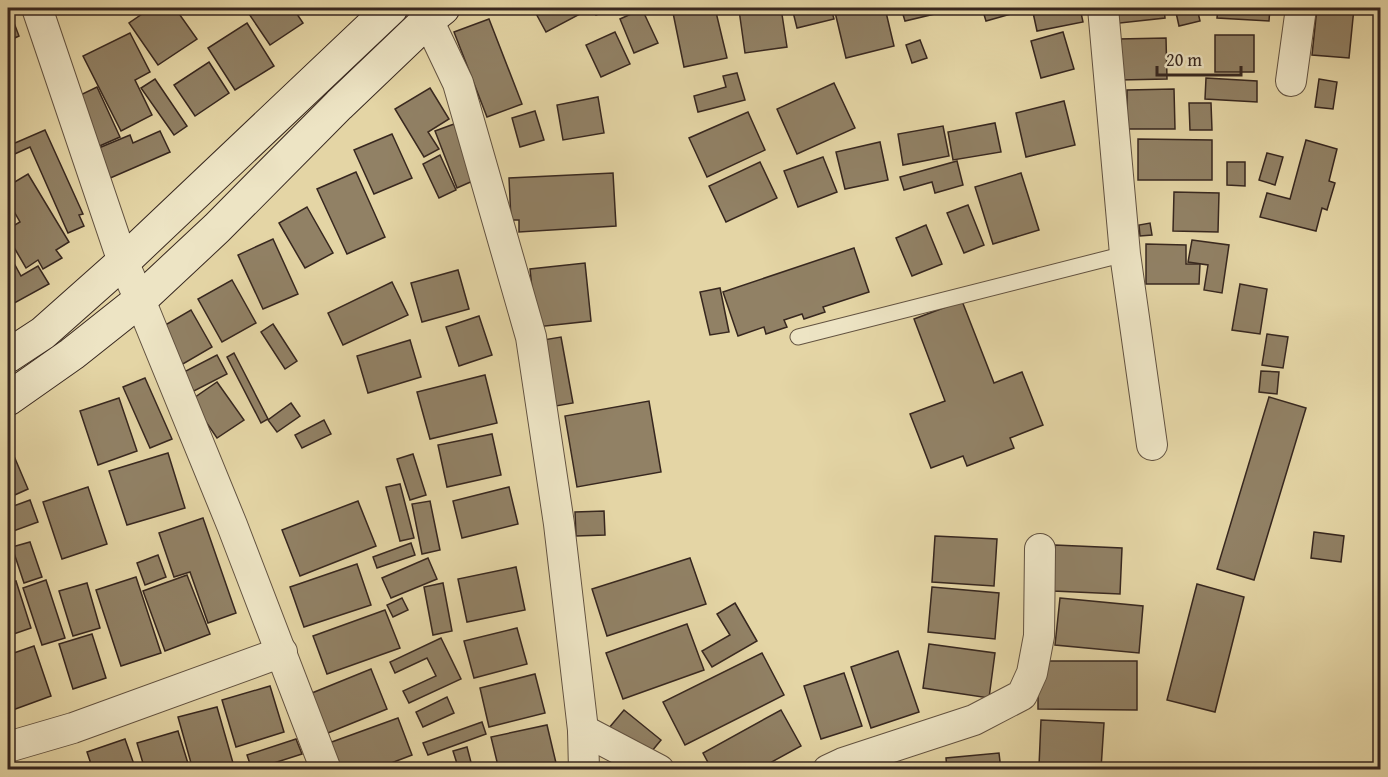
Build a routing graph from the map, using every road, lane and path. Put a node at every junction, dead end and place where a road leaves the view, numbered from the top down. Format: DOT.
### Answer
graph roads {
  1 [pos="38,8"];
  2 [pos="391,8"];
  3 [pos="1103,8"];
  4 [pos="1300,8"];
  5 [pos="436,14"];
  6 [pos="1291,81"];
  7 [pos="1125,254"];
  8 [pos="123,262"];
  9 [pos="140,300"];
  10 [pos="798,337"];
  11 [pos="8,356"];
  12 [pos="8,399"];
  13 [pos="1152,445"];
  14 [pos="1040,549"];
  15 [pos="282,652"];
  16 [pos="583,730"];
  17 [pos="8,747"];
  18 [pos="326,770"];
  19 [pos="584,770"];
  20 [pos="658,770"];
  21 [pos="828,770"];
  1 -- 8 [label="street"];
  2 -- 8 [label="main road"];
  3 -- 7 [label="street"];
  4 -- 6 [label="street"];
  5 -- 9 [label="main road"];
  5 -- 16 [label="street"];
  7 -- 10 [label="lane"];
  7 -- 13 [label="street"];
  8 -- 9 [label="street"];
  8 -- 11 [label="main road"];
  9 -- 12 [label="main road"];
  9 -- 15 [label="street"];
  14 -- 21 [label="street"];
  15 -- 17 [label="street"];
  15 -- 18 [label="street"];
  16 -- 19 [label="street"];
  16 -- 20 [label="street"];
}
